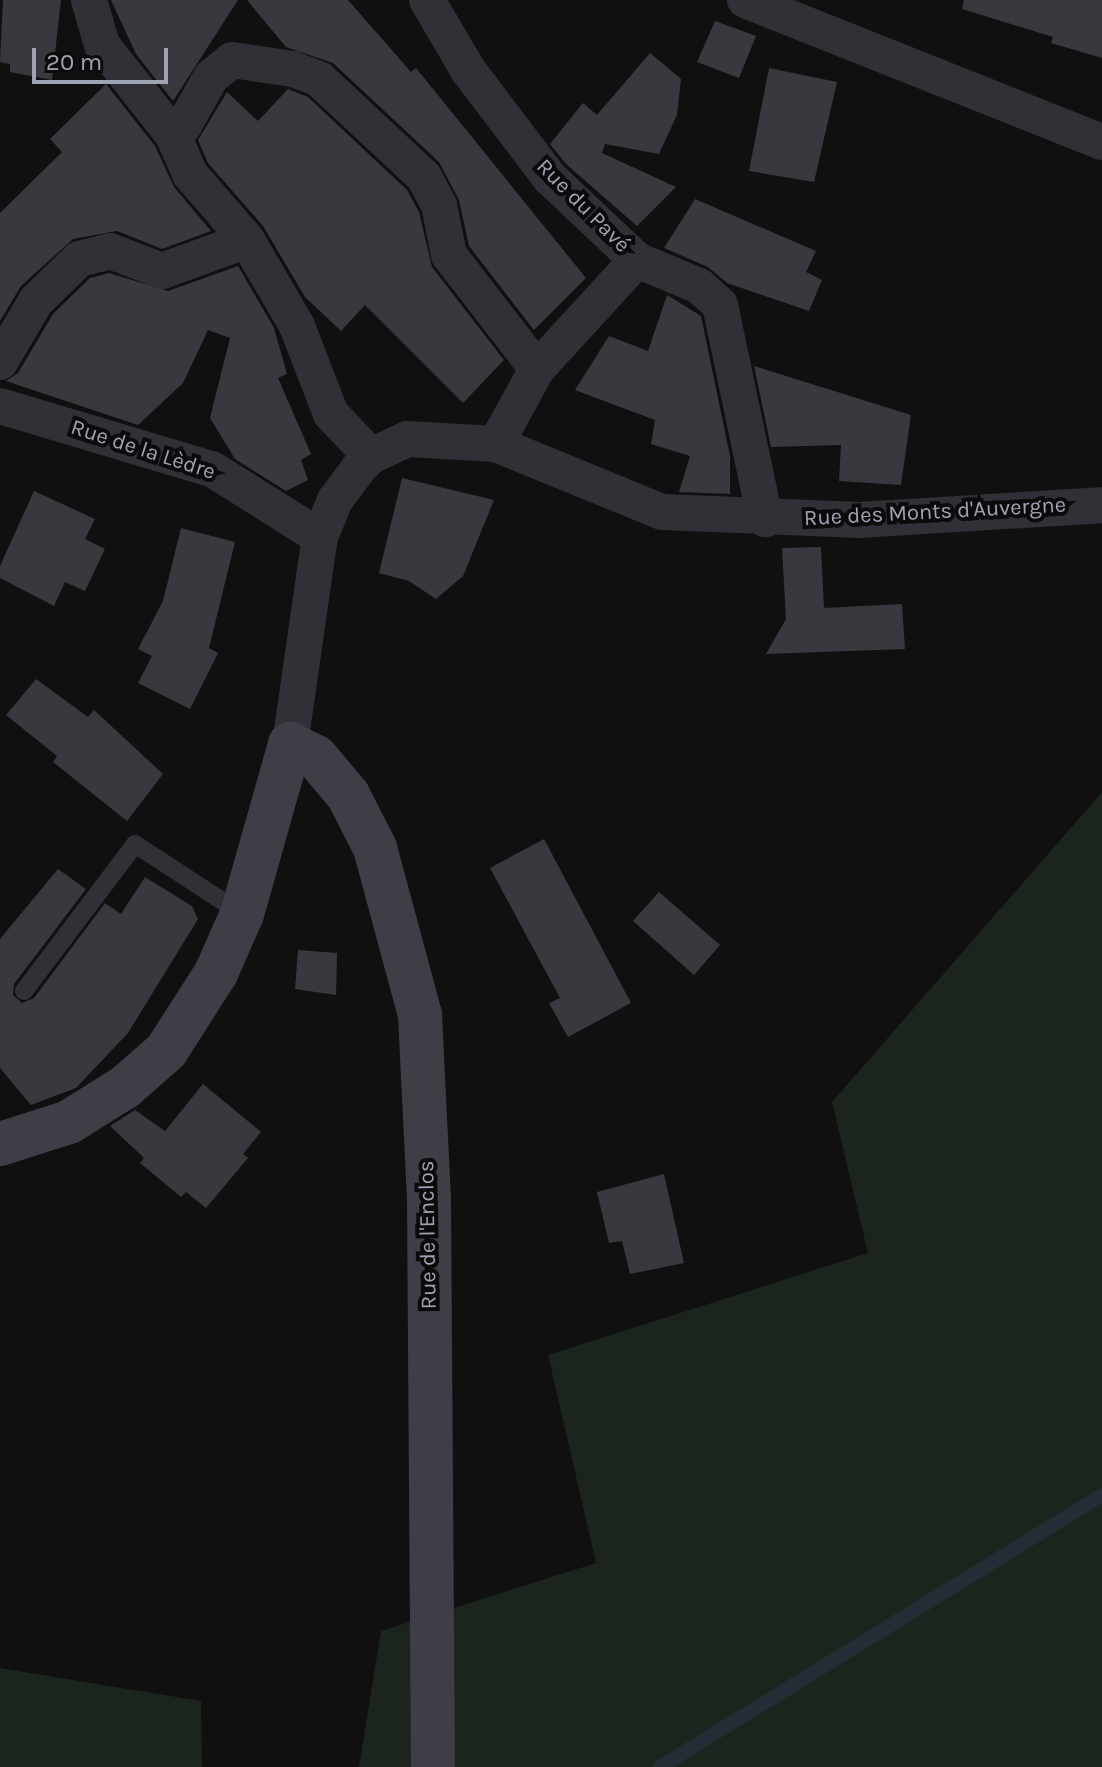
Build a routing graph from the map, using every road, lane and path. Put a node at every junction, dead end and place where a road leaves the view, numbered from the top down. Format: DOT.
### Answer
graph roads {
  1 [pos="89,0"];
  2 [pos="427,0"];
  3 [pos="745,0"];
  4 [pos="173,135"];
  5 [pos="1102,142"];
  6 [pos="247,240"];
  7 [pos="637,260"];
  8 [pos="0,362"];
  9 [pos="537,369"];
  10 [pos="0,406"];
  11 [pos="496,444"];
  12 [pos="371,456"];
  13 [pos="1102,505"];
  14 [pos="765,519"];
  15 [pos="320,537"];
  16 [pos="290,744"];
  17 [pos="242,914"];
  18 [pos="24,991"];
  19 [pos="0,1144"];
  20 [pos="433,1767"];
  1 -- 4 [label="street"];
  2 -- 7 [label="street, Rue du Pavé"];
  3 -- 5 [label="street"];
  4 -- 6 [label="street"];
  4 -- 9 [label="street"];
  6 -- 8 [label="street"];
  6 -- 12 [label="street"];
  7 -- 9 [label="street, Rue du Pavé"];
  7 -- 14 [label="street"];
  9 -- 11 [label="street, Rue du Pavé"];
  10 -- 15 [label="street, Rue de la Lèdre"];
  11 -- 12 [label="street, Rue des Monts d'Auvergne"];
  11 -- 14 [label="street, Rue des Monts d'Auvergne"];
  12 -- 15 [label="street, Rue des Monts d'Auvergne"];
  13 -- 14 [label="street, Rue des Monts d'Auvergne"];
  15 -- 16 [label="street, Rue des Monts d'Auvergne"];
  16 -- 17 [label="street, Rue des Monts d'Auvergne"];
  16 -- 20 [label="street, Rue de l'Enclos"];
  17 -- 18 [label="lane"];
  17 -- 19 [label="street, Rue des Monts d'Auvergne"];
}
